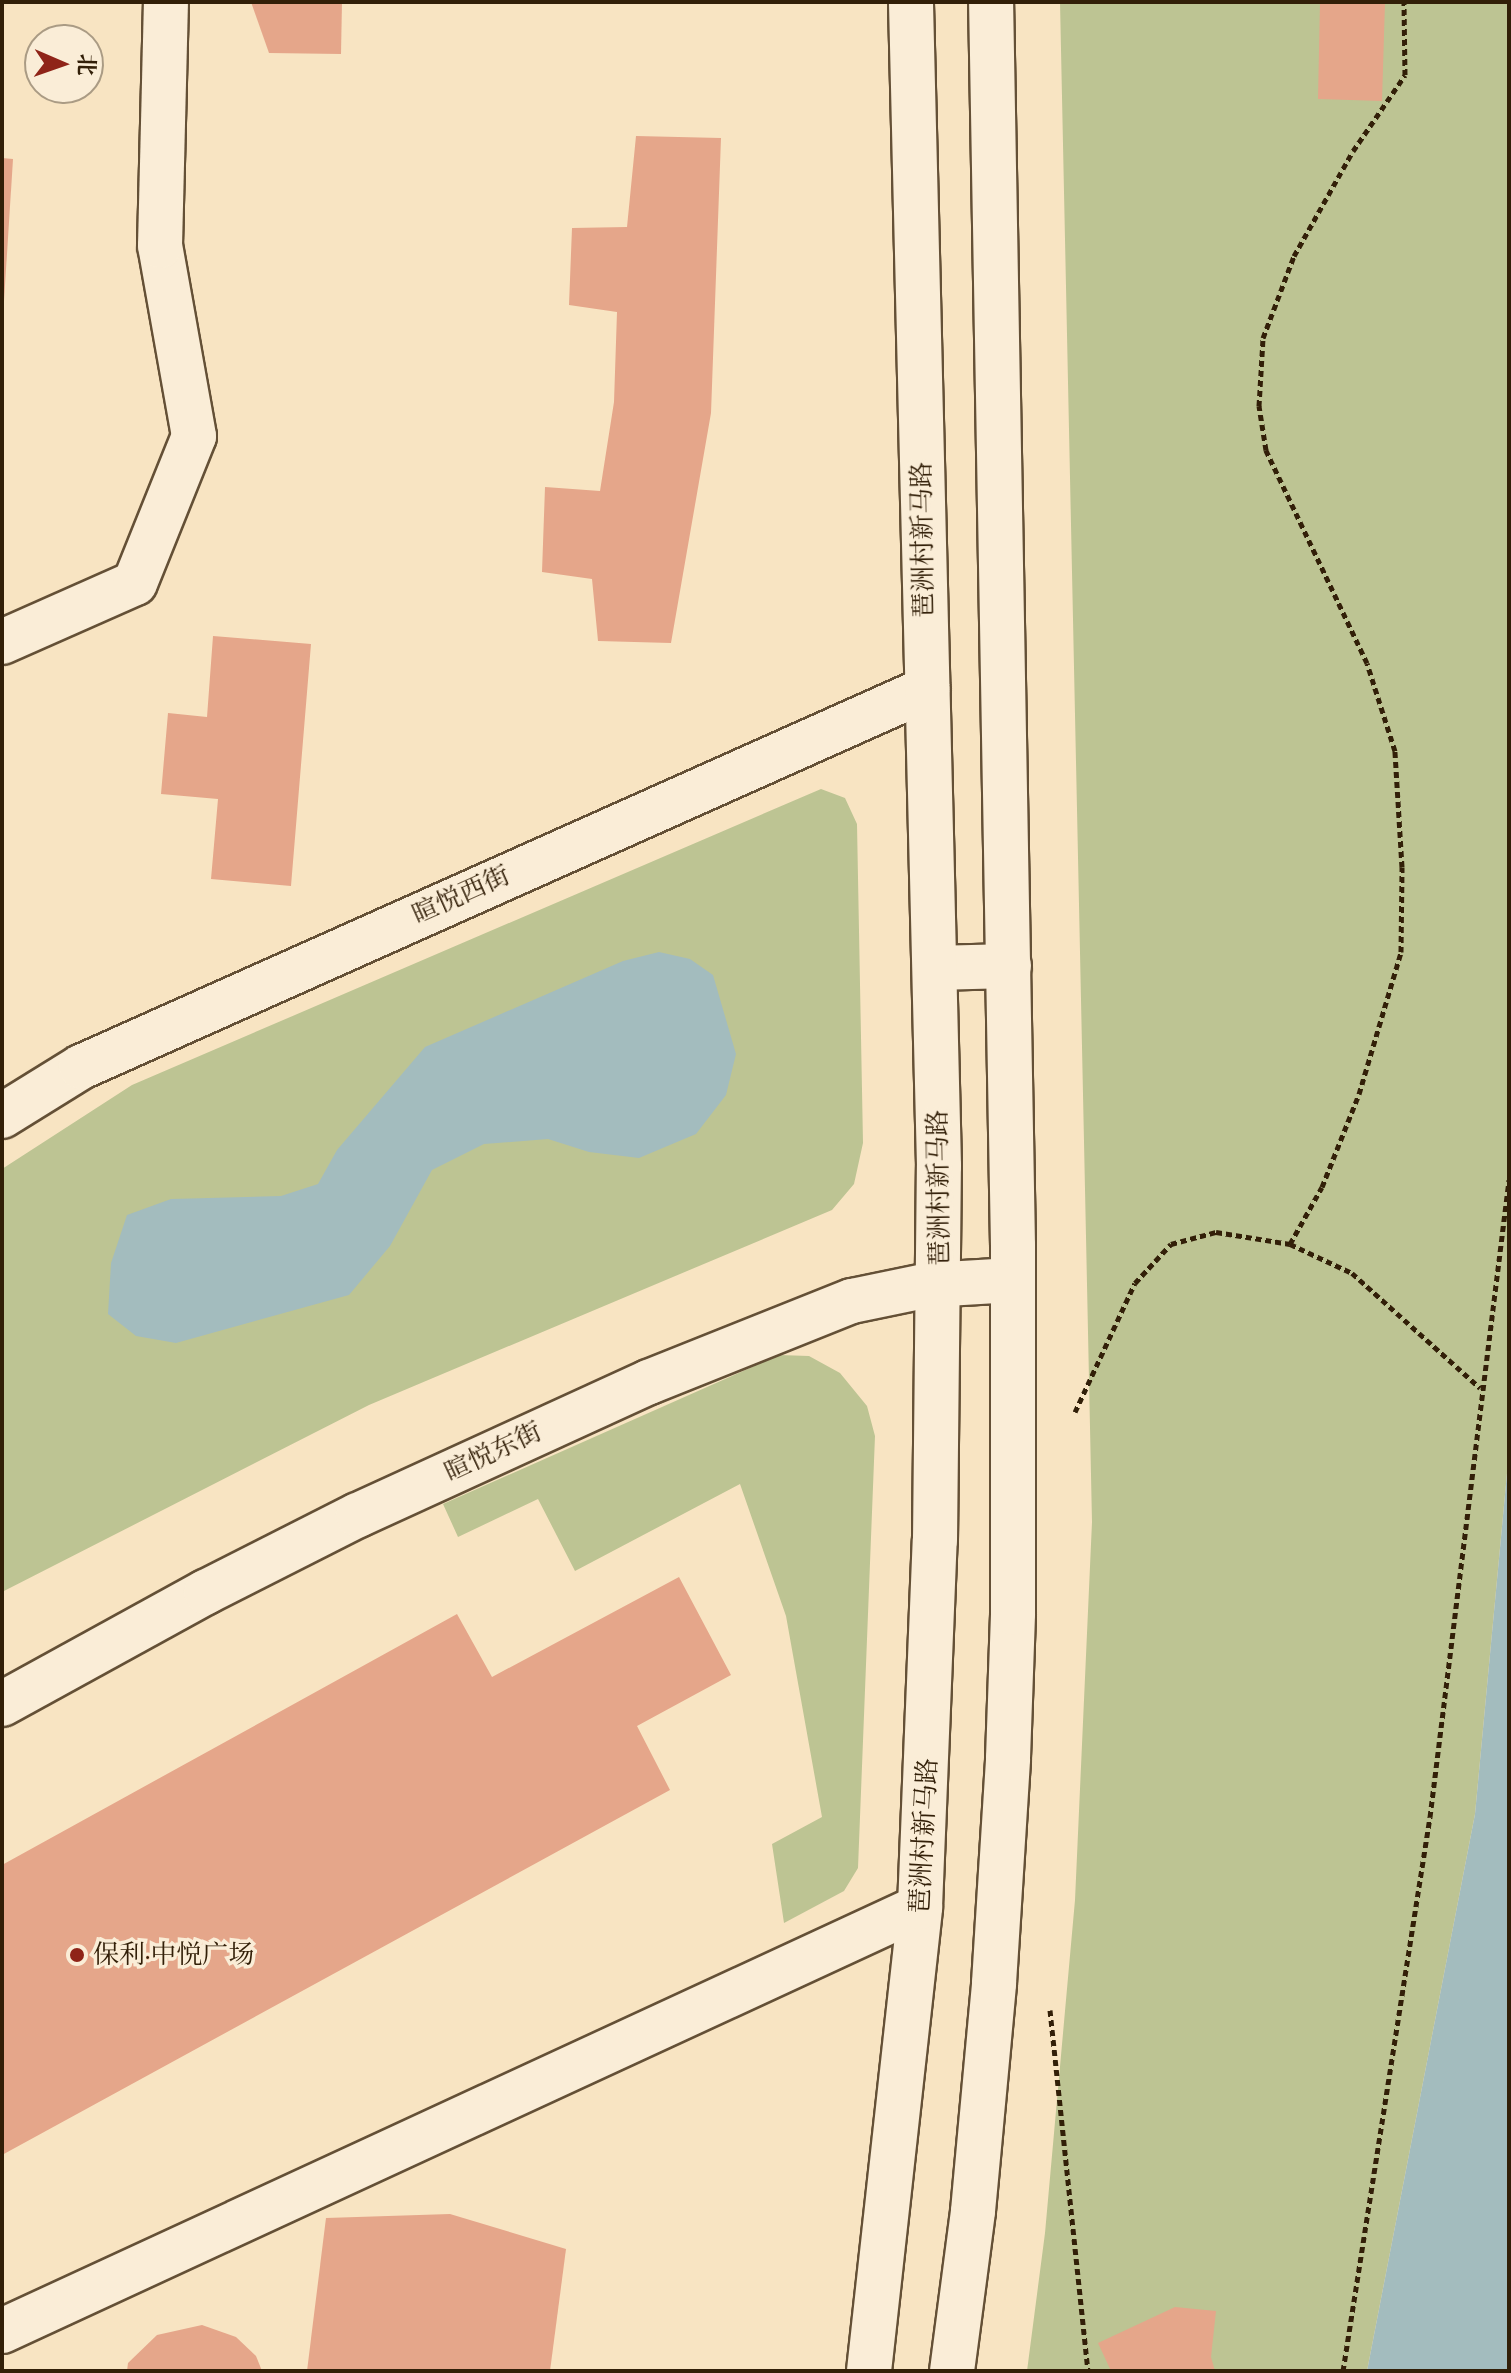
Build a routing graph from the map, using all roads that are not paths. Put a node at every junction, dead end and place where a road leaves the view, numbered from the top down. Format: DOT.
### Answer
graph roads {
  1 [pos="166,2"];
  2 [pos="911,2"];
  3 [pos="991,2"];
  4 [pos="2,642"];
  5 [pos="927,689"];
  6 [pos="1009,966"];
  7 [pos="935,968"];
  8 [pos="2,1116"];
  9 [pos="1013,1280"];
  10 [pos="940,1284"];
  11 [pos="2,1704"];
  12 [pos="920,1907"];
  13 [pos="2,2331"];
  14 [pos="869,2371"];
  15 [pos="952,2371"];
  1 -- 4 [label="street"];
  2 -- 5 [label="street, 琶洲村新马路"];
  3 -- 6 [label="street"];
  5 -- 7 [label="street, 琶洲村新马路"];
  5 -- 8 [label="street, 暄悦西街"];
  6 -- 7 [label="street"];
  6 -- 9 [label="street"];
  7 -- 10 [label="street, 琶洲村新马路"];
  9 -- 10 [label="street, 暄悦东街"];
  9 -- 15 [label="street"];
  10 -- 11 [label="street, 暄悦东街"];
  10 -- 12 [label="street, 琶洲村新马路"];
  12 -- 13 [label="street"];
  12 -- 14 [label="street, 琶洲村新马路"];
}
